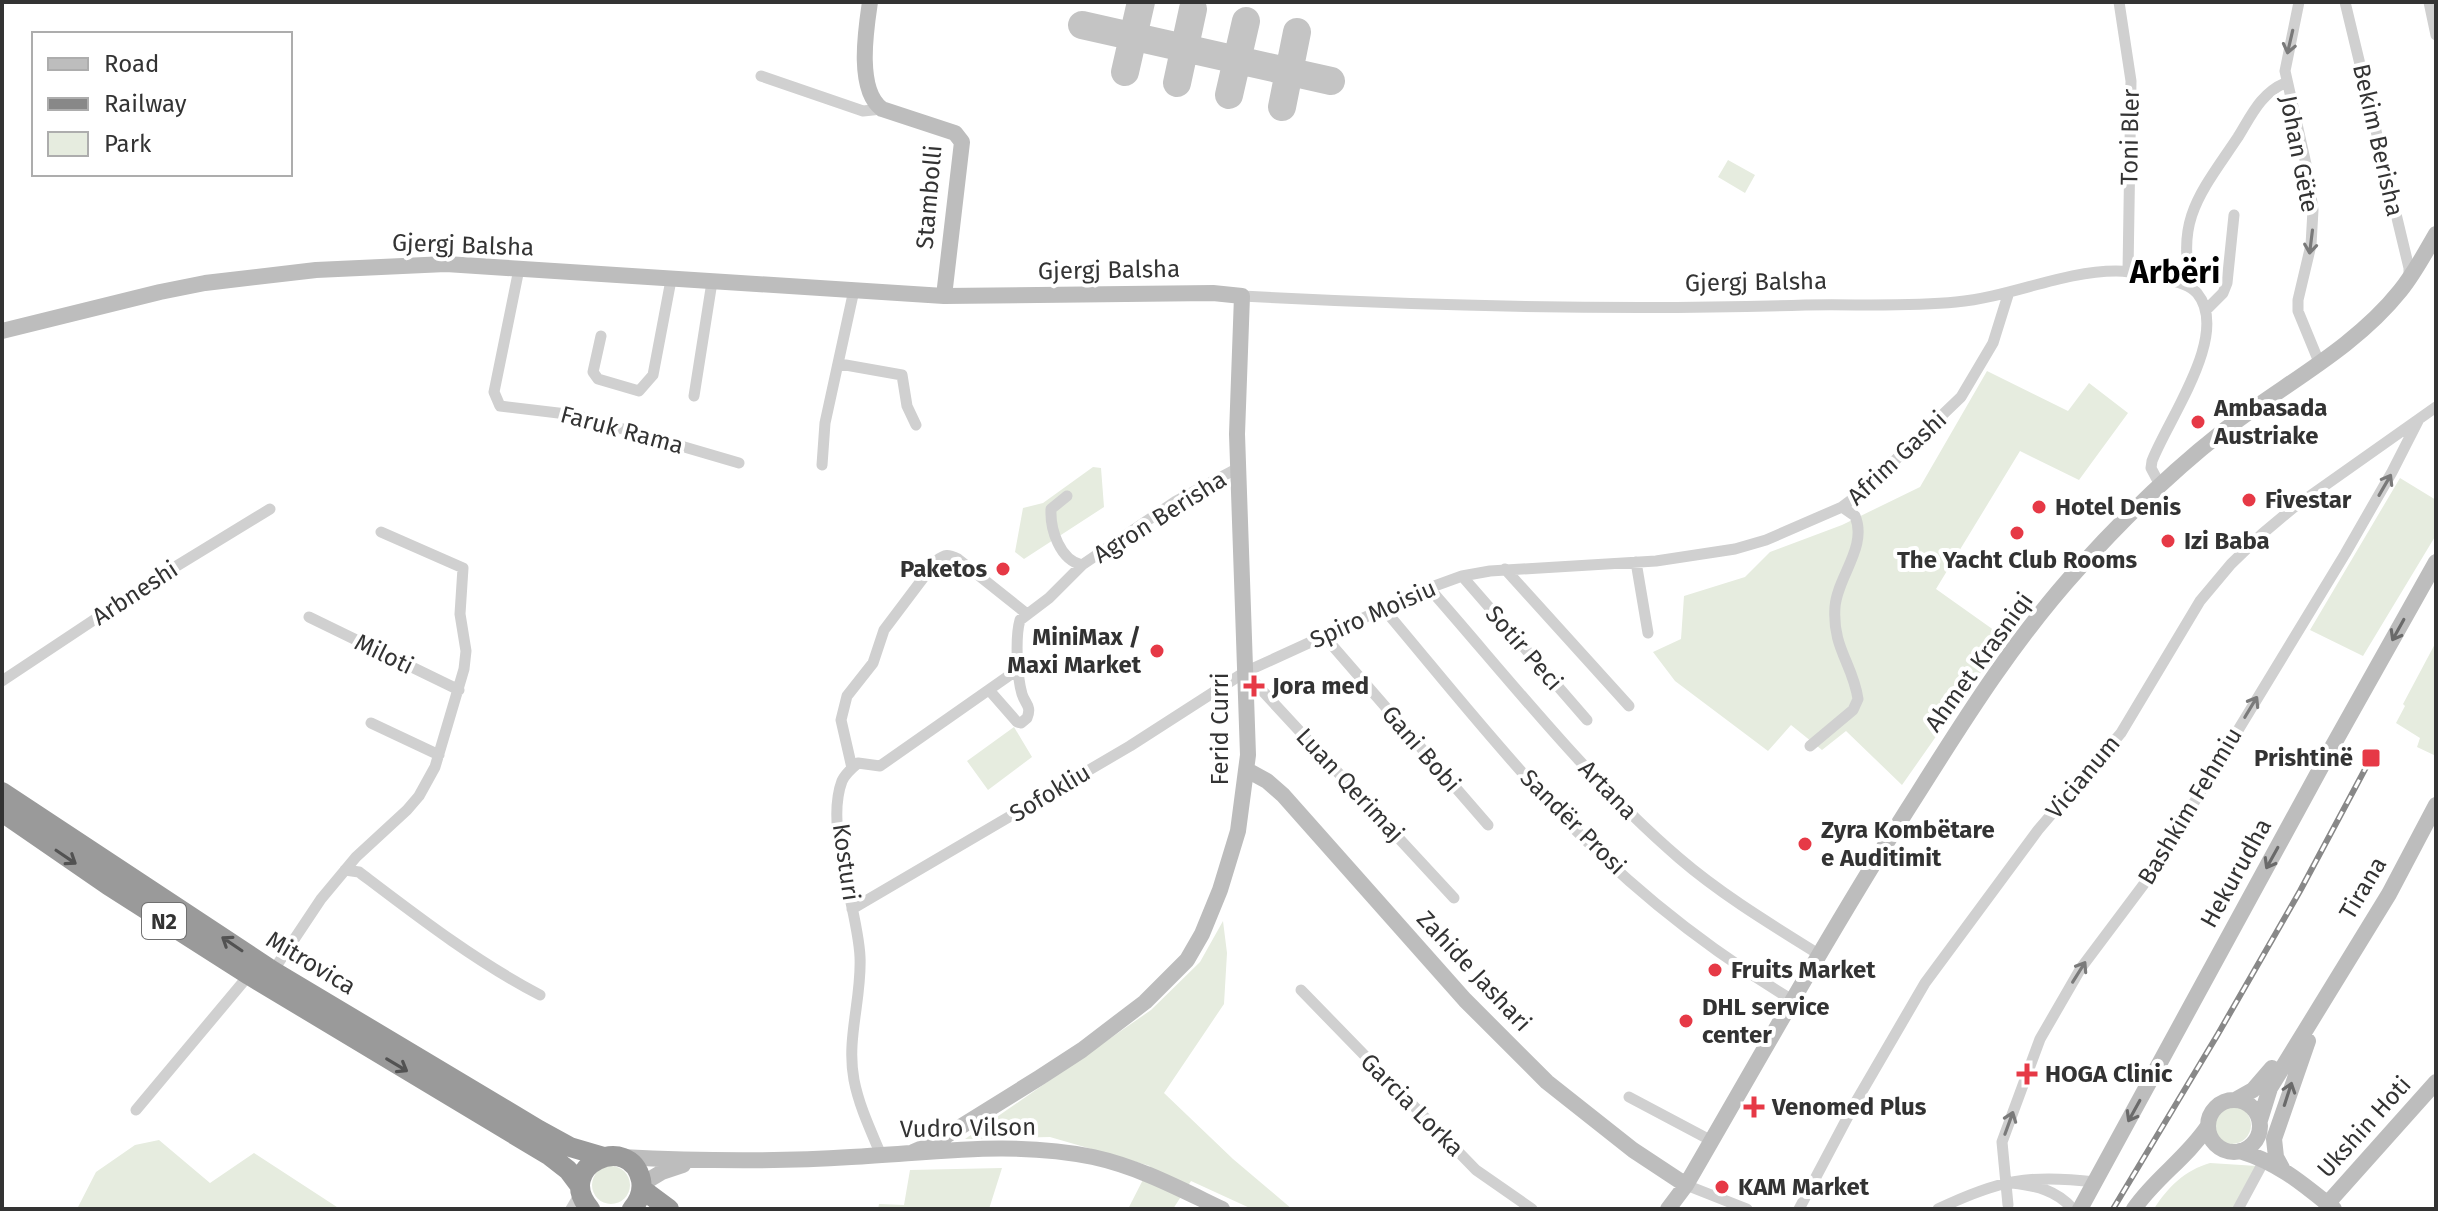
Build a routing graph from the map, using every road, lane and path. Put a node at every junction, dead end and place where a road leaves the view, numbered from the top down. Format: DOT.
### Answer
graph roads {
  1 [pos="870,2"];
  2 [pos="2119,2"];
  3 [pos="2299,2"];
  4 [pos="2345,2"];
  5 [pos="2429,2"];
  6 [pos="2436,35"];
  7 [pos="761,76"];
  8 [pos="2285,83"];
  9 [pos="882,109"];
  10 [pos="2234,215"];
  11 [pos="2436,234"];
  12 [pos="519,269"];
  13 [pos="2128,272"];
  14 [pos="2409,279"];
  15 [pos="671,280"];
  16 [pos="712,282"];
  17 [pos="2193,289"];
  18 [pos="854,290"];
  19 [pos="2008,295"];
  20 [pos="944,296"];
  21 [pos="1242,296"];
  22 [pos="2206,310"];
  23 [pos="2,331"];
  24 [pos="601,336"];
  25 [pos="2319,362"];
  26 [pos="840,364"];
  27 [pos="694,396"];
  28 [pos="2436,407"];
  29 [pos="2419,418"];
  30 [pos="916,425"];
  31 [pos="739,463"];
  32 [pos="822,465"];
  33 [pos="1238,468"];
  34 [pos="2160,485"];
  35 [pos="1067,496"];
  36 [pos="1842,507"];
  37 [pos="270,509"];
  38 [pos="381,532"];
  39 [pos="1636,562"];
  40 [pos="2436,562"];
  41 [pos="1082,565"];
  42 [pos="1505,569"];
  43 [pos="1462,576"];
  44 [pos="1429,588"];
  45 [pos="1383,608"];
  46 [pos="1027,614"];
  47 [pos="309,617"];
  48 [pos="1648,633"];
  49 [pos="1324,636"];
  50 [pos="1020,668"];
  51 [pos="1245,672"];
  52 [pos="2,681"];
  53 [pos="459,690"];
  54 [pos="989,690"];
  55 [pos="1629,706"];
  56 [pos="1587,720"];
  57 [pos="371,723"];
  58 [pos="1810,746"];
  59 [pos="439,755"];
  60 [pos="852,768"];
  61 [pos="1247,770"];
  62 [pos="2,792"];
  63 [pos="2436,805"];
  64 [pos="2,812"];
  65 [pos="1488,825"];
  66 [pos="345,870"];
  67 [pos="1454,898"];
  68 [pos="852,909"];
  69 [pos="1820,955"];
  70 [pos="273,971"];
  71 [pos="249,975"];
  72 [pos="1301,990"];
  73 [pos="2328,993"];
  74 [pos="540,995"];
  75 [pos="1794,1001"];
  76 [pos="2436,1082"];
  77 [pos="1629,1097"];
  78 [pos="2237,1099"];
  79 [pos="136,1110"];
  80 [pos="2260,1124"];
  81 [pos="2208,1126"];
  82 [pos="1712,1141"];
  83 [pos="2219,1147"];
  84 [pos="2240,1151"];
  85 [pos="913,1152"];
  86 [pos="881,1155"];
  87 [pos="612,1157"];
  88 [pos="2265,1159"];
  89 [pos="704,1161"];
  90 [pos="2282,1168"];
  91 [pos="2166,1175"];
  92 [pos="2095,1182"];
  93 [pos="2004,1183"];
  94 [pos="1686,1185"];
  95 [pos="642,1186"];
  96 [pos="580,1199"];
  97 [pos="2331,1206"];
  98 [pos="2006,1208"];
  99 [pos="632,1209"];
  100 [pos="669,1209"];
  101 [pos="1222,1209"];
  102 [pos="1532,1209"];
  103 [pos="1668,1209"];
  104 [pos="1747,1209"];
  105 [pos="1799,1209"];
  106 [pos="1938,1209"];
  107 [pos="2073,1209"];
  108 [pos="2080,1209"];
  109 [pos="2134,1209"];
  110 [pos="2238,1209"];
  1 -- 9 [label="main road"];
  2 -- 13 [label="street, Toni Bler"];
  3 -- 8 [label="street, one-way"];
  4 -- 14 [label="street, Bekim Berisha"];
  5 -- 6 [label="street"];
  7 -- 9 [label="street, Stambolli"];
  8 -- 17 [label="street"];
  8 -- 25 [label="street, Johan Gëte, one-way"];
  9 -- 20 [label="main road, Stambolli"];
  10 -- 22 [label="street"];
  11 -- 14 [label="main road, Ahmet Krasniqi"];
  12 -- 15 [label="main road, Gjergj Balsha"];
  12 -- 23 [label="main road, Gjergj Balsha"];
  12 -- 31 [label="street, Faruk Rama"];
  13 -- 17 [label="street, Gjergj Balsha"];
  13 -- 19 [label="street, Gjergj Balsha"];
  14 -- 25 [label="main road, Ahmet Krasniqi"];
  15 -- 16 [label="main road, Gjergj Balsha"];
  15 -- 24 [label="street"];
  16 -- 18 [label="main road, Gjergj Balsha"];
  16 -- 27 [label="street"];
  17 -- 22 [label="street"];
  18 -- 20 [label="main road, Gjergj Balsha"];
  18 -- 26 [label="street"];
  19 -- 21 [label="street, Gjergj Balsha"];
  19 -- 36 [label="street, Afrim Gashi"];
  20 -- 21 [label="main road, Gjergj Balsha"];
  21 -- 33 [label="main road, Ferid Curri"];
  22 -- 34 [label="street"];
  25 -- 34 [label="main road, Ahmet Krasniqi"];
  26 -- 30 [label="street"];
  26 -- 32 [label="street"];
  28 -- 29 [label="street, Vicianum"];
  93 -- 29 [label="street, Bashkim Fehmiu, one-way"];
  29 -- 105 [label="street, Vicianum"];
  33 -- 41 [label="street, Agron Berisha"];
  33 -- 51 [label="main road, Ferid Curri"];
  34 -- 69 [label="main road, Ahmet Krasniqi"];
  35 -- 41 [label="street, Agron Berisha"];
  36 -- 39 [label="street, Spiro Moisiu"];
  36 -- 58 [label="street, Afrim Gashi"];
  37 -- 52 [label="street, Arbneshi"];
  38 -- 53 [label="street"];
  39 -- 42 [label="street, Spiro Moisiu"];
  39 -- 48 [label="street"];
  40 -- 92 [label="main road, Hekurudha, one-way"];
  41 -- 46 [label="street, Agron Berisha"];
  42 -- 43 [label="street, Spiro Moisiu"];
  42 -- 55 [label="street"];
  43 -- 44 [label="street, Spiro Moisiu"];
  43 -- 56 [label="street, Sotir Peci"];
  44 -- 45 [label="street, Spiro Moisiu"];
  44 -- 69 [label="street, Artana"];
  45 -- 49 [label="street, Spiro Moisiu"];
  45 -- 75 [label="street, Sandër Prosi"];
  46 -- 50 [label="street"];
  46 -- 60 [label="street"];
  47 -- 53 [label="street, Miloti"];
  49 -- 51 [label="street, Spiro Moisiu"];
  49 -- 65 [label="street, Gani Bobi"];
  50 -- 54 [label="street"];
  50 -- 54 [label="street"];
  51 -- 61 [label="main road, Ferid Curri"];
  51 -- 67 [label="street, Luan Qerimaj"];
  51 -- 68 [label="street, Sofokliu"];
  53 -- 59 [label="street"];
  54 -- 60 [label="street"];
  57 -- 59 [label="street"];
  59 -- 66 [label="street"];
  60 -- 68 [label="street, Kosturi"];
  61 -- 85 [label="main road, Ferid Curri"];
  61 -- 94 [label="main road, Zahide Jashari"];
  70 -- 62 [label="highway, Mitrovica / N2, one-way"];
  63 -- 73 [label="main road, Tirana"];
  64 -- 71 [label="highway, Mitrovica / N2, one-way"];
  66 -- 70 [label="street"];
  66 -- 74 [label="street"];
  68 -- 86 [label="street, Kosturi"];
  69 -- 75 [label="main road, Ahmet Krasniqi"];
  70 -- 87 [label="highway, Mitrovica / N2"];
  71 -- 79 [label="street"];
  71 -- 96 [label="highway, Mitrovica / N2, one-way"];
  72 -- 102 [label="street, Garcia Lorka"];
  73 -- 78 [label="main road, Tirana"];
  73 -- 80 [label="main road, Tirana"];
  90 -- 73 [label="main road, one-way"];
  75 -- 82 [label="main road, Ahmet Krasniqi"];
  76 -- 97 [label="main road, Ukshin Hoti"];
  77 -- 82 [label="street"];
  78 -- 80 [label="main road"];
  78 -- 81 [label="main road"];
  80 -- 84 [label="main road"];
  80 -- 90 [label="main road"];
  81 -- 83 [label="main road"];
  81 -- 91 [label="main road"];
  82 -- 94 [label="main road, Ahmet Krasniqi"];
  83 -- 84 [label="main road"];
  83 -- 91 [label="main road"];
  84 -- 88 [label="main road"];
  85 -- 86 [label="main road, Vudro Vilson"];
  85 -- 101 [label="main road, Vudro Vilson"];
  86 -- 89 [label="main road, Vudro Vilson"];
  87 -- 89 [label="main road"];
  87 -- 95 [label="highway"];
  87 -- 96 [label="highway, N2"];
  88 -- 90 [label="main road"];
  88 -- 110 [label="street"];
  89 -- 95 [label="main road"];
  90 -- 97 [label="main road"];
  91 -- 109 [label="main road"];
  92 -- 93 [label="street"];
  92 -- 108 [label="main road, Hekurudha"];
  93 -- 98 [label="street, Bashkim Fehmiu"];
  93 -- 106 [label="street"];
  93 -- 107 [label="street"];
  94 -- 103 [label="main road, Ahmet Krasniqi"];
  94 -- 104 [label="street"];
  95 -- 99 [label="highway"];
  95 -- 100 [label="highway"];
}
